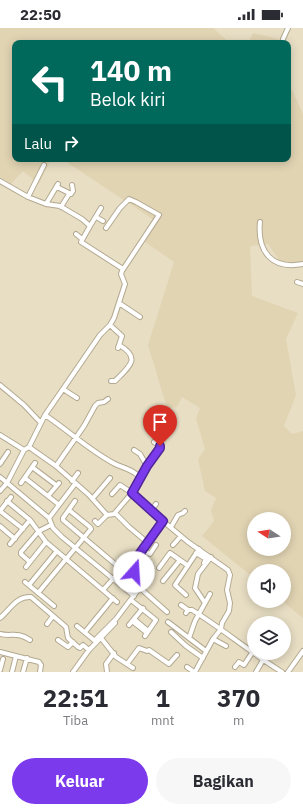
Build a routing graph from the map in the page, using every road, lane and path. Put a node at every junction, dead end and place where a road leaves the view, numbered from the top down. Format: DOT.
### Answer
graph roads {
  1 [pos="288,28"];
  2 [pos="283,39"];
  3 [pos="44,165"];
  4 [pos="0,181"];
  5 [pos="72,185"];
  6 [pos="69,194"];
  7 [pos="28,197"];
  8 [pos="46,204"];
  9 [pos="61,207"];
  10 [pos="101,208"];
  11 [pos="96,217"];
  12 [pos="103,221"];
  13 [pos="260,222"];
  14 [pos="90,226"];
  15 [pos="106,228"];
  16 [pos="76,234"];
  17 [pos="82,239"];
  18 [pos="303,264"];
  19 [pos="123,269"];
  20 [pos="297,282"];
  21 [pos="303,284"];
  22 [pos="119,303"];
  23 [pos="140,317"];
  24 [pos="110,325"];
  25 [pos="111,381"];
  26 [pos="0,385"];
  27 [pos="63,389"];
  28 [pos="77,398"];
  29 [pos="108,399"];
  30 [pos="45,416"];
  31 [pos="41,423"];
  32 [pos="0,435"];
  33 [pos="76,438"];
  34 [pos="154,442"];
  35 [pos="29,446"];
  36 [pos="24,450"];
  37 [pos="134,450"];
  38 [pos="8,452"];
  39 [pos="0,454"];
  40 [pos="5,457"];
  41 [pos="35,463"];
  42 [pos="0,464"];
  43 [pos="56,466"];
  44 [pos="147,466"];
  45 [pos="32,467"];
  46 [pos="78,473"];
  47 [pos="0,477"];
  48 [pos="25,478"];
  49 [pos="110,478"];
  50 [pos="140,478"];
  51 [pos="73,482"];
  52 [pos="7,483"];
  53 [pos="22,483"];
  54 [pos="0,491"];
  55 [pos="132,493"];
  56 [pos="112,494"];
  57 [pos="48,496"];
  58 [pos="11,497"];
  59 [pos="93,498"];
  60 [pos="7,501"];
  61 [pos="75,501"];
  62 [pos="58,504"];
  63 [pos="156,504"];
  64 [pos="68,510"];
  65 [pos="186,510"];
  66 [pos="0,511"];
  67 [pos="151,511"];
  68 [pos="115,513"];
  69 [pos="107,515"];
  70 [pos="49,518"];
  71 [pos="30,520"];
  72 [pos="95,521"];
  73 [pos="163,521"];
  74 [pos="51,525"];
  75 [pos="0,526"];
  76 [pos="171,527"];
  77 [pos="23,529"];
  78 [pos="39,531"];
  79 [pos="180,536"];
  80 [pos="84,537"];
  81 [pos="15,539"];
  82 [pos="46,542"];
  83 [pos="148,543"];
  84 [pos="10,544"];
  85 [pos="173,545"];
  86 [pos="156,546"];
  87 [pos="75,548"];
  88 [pos="57,551"];
  89 [pos="143,551"];
  90 [pos="197,551"];
  91 [pos="211,557"];
  92 [pos="67,558"];
  93 [pos="180,560"];
  94 [pos="30,562"];
  95 [pos="187,565"];
  96 [pos="26,567"];
  97 [pos="203,567"];
  98 [pos="159,568"];
  99 [pos="121,570"];
  100 [pos="112,579"];
  101 [pos="163,581"];
  102 [pos="141,587"];
  103 [pos="103,590"];
  104 [pos="38,593"];
  105 [pos="210,594"];
  106 [pos="186,595"];
  107 [pos="134,596"];
  108 [pos="130,600"];
  109 [pos="205,604"];
  110 [pos="181,605"];
  111 [pos="54,606"];
  112 [pos="143,608"];
  113 [pos="167,612"];
  114 [pos="198,614"];
  115 [pos="53,616"];
  116 [pos="0,618"];
  117 [pos="116,618"];
  118 [pos="168,622"];
  119 [pos="47,624"];
  120 [pos="77,626"];
  121 [pos="221,629"];
  122 [pos="85,632"];
  123 [pos="171,632"];
  124 [pos="0,634"];
  125 [pos="102,638"];
  126 [pos="190,638"];
  127 [pos="213,639"];
  128 [pos="30,640"];
  129 [pos="58,640"];
  130 [pos="73,642"];
  131 [pos="96,642"];
  132 [pos="226,646"];
  133 [pos="247,649"];
  134 [pos="89,650"];
  135 [pos="206,651"];
  136 [pos="303,651"];
  137 [pos="0,652"];
  138 [pos="114,653"];
  139 [pos="177,655"];
  140 [pos="16,656"];
  141 [pos="27,658"];
  142 [pos="203,658"];
  143 [pos="3,659"];
  144 [pos="247,660"];
  145 [pos="263,660"];
  146 [pos="127,664"];
  147 [pos="187,667"];
  148 [pos="235,667"];
  149 [pos="133,668"];
  150 [pos="0,670"];
  151 [pos="12,672"];
  152 [pos="23,672"];
  153 [pos="40,672"];
  154 [pos="73,672"];
  155 [pos="107,672"];
  156 [pos="194,672"];
  157 [pos="256,672"];
  158 [pos="282,672"];
  159 [pos="288,672"];
  1 -- 2 [label="street"];
  3 -- 7 [label="street"];
  4 -- 7 [label="street"];
  5 -- 6 [label="street"];
  6 -- 8 [label="street"];
  6 -- 9 [label="street"];
  7 -- 8 [label="street"];
  8 -- 9 [label="street"];
  9 -- 14 [label="street"];
  10 -- 11 [label="street"];
  11 -- 12 [label="street"];
  11 -- 14 [label="street"];
  13 -- 18 [label="street"];
  14 -- 17 [label="street"];
  15 -- 19 [label="street"];
  16 -- 17 [label="street"];
  17 -- 19 [label="street"];
  19 -- 22 [label="street"];
  20 -- 21 [label="street"];
  22 -- 23 [label="street"];
  22 -- 24 [label="street"];
  24 -- 25 [label="street"];
  24 -- 27 [label="street"];
  26 -- 31 [label="street"];
  27 -- 28 [label="street"];
  27 -- 30 [label="street"];
  29 -- 33 [label="street"];
  30 -- 31 [label="street"];
  30 -- 33 [label="street"];
  31 -- 35 [label="street"];
  32 -- 36 [label="street"];
  33 -- 43 [label="street"];
  33 -- 50 [label="street"];
  34 -- 44 [label="street"];
  35 -- 36 [label="street"];
  35 -- 43 [label="street"];
  36 -- 52 [label="street"];
  37 -- 44 [label="street"];
  38 -- 40 [label="street"];
  39 -- 40 [label="street"];
  40 -- 42 [label="street"];
  41 -- 45 [label="street"];
  43 -- 51 [label="street"];
  44 -- 50 [label="street"];
  45 -- 48 [label="street"];
  45 -- 57 [label="street"];
  46 -- 51 [label="street"];
  47 -- 52 [label="street"];
  48 -- 53 [label="street"];
  48 -- 57 [label="street"];
  49 -- 59 [label="street"];
  50 -- 55 [label="street"];
  51 -- 59 [label="street"];
  51 -- 62 [label="street"];
  52 -- 54 [label="street"];
  52 -- 70 [label="street"];
  55 -- 56 [label="street"];
  55 -- 67 [label="street"];
  55 -- 68 [label="street"];
  57 -- 62 [label="street"];
  58 -- 60 [label="street"];
  59 -- 69 [label="street"];
  60 -- 66 [label="street"];
  60 -- 71 [label="street"];
  61 -- 64 [label="street"];
  62 -- 70 [label="street"];
  63 -- 67 [label="street"];
  64 -- 80 [label="street"];
  64 -- 80 [label="street"];
  65 -- 76 [label="street"];
  66 -- 77 [label="street"];
  67 -- 73 [label="street"];
  68 -- 69 [label="street"];
  68 -- 83 [label="street"];
  69 -- 72 [label="street"];
  70 -- 74 [label="street"];
  71 -- 77 [label="street"];
  71 -- 78 [label="street"];
  73 -- 76 [label="street"];
  73 -- 83 [label="street"];
  74 -- 78 [label="street"];
  74 -- 87 [label="street"];
  75 -- 81 [label="street"];
  76 -- 79 [label="street"];
  77 -- 81 [label="street"];
  78 -- 82 [label="street"];
  78 -- 94 [label="street"];
  79 -- 85 [label="street"];
  79 -- 90 [label="street"];
  80 -- 87 [label="street"];
  80 -- 99 [label="street"];
  81 -- 84 [label="street"];
  82 -- 88 [label="street"];
  82 -- 94 [label="street"];
  83 -- 89 [label="street"];
  86 -- 89 [label="street"];
  87 -- 92 [label="street"];
  87 -- 100 [label="street"];
  88 -- 92 [label="street"];
  88 -- 104 [label="street"];
  89 -- 102 [label="street"];
  90 -- 91 [label="street"];
  90 -- 95 [label="street"];
  90 -- 97 [label="street"];
  91 -- 97 [label="street"];
  91 -- 121 [label="street"];
  92 -- 103 [label="street"];
  92 -- 104 [label="street"];
  93 -- 95 [label="street"];
  93 -- 98 [label="street"];
  93 -- 101 [label="street"];
  94 -- 96 [label="street"];
  95 -- 106 [label="street"];
  97 -- 109 [label="street"];
  99 -- 100 [label="street"];
  99 -- 102 [label="street"];
  100 -- 103 [label="street"];
  100 -- 107 [label="street"];
  102 -- 107 [label="street"];
  102 -- 113 [label="street"];
  103 -- 122 [label="street"];
  104 -- 111 [label="street"];
  105 -- 109 [label="street"];
  107 -- 108 [label="street"];
  108 -- 112 [label="street"];
  108 -- 117 [label="street"];
  109 -- 114 [label="street"];
  110 -- 114 [label="street"];
  112 -- 112 [label="street"];
  114 -- 121 [label="street"];
  114 -- 126 [label="street"];
  115 -- 116 [label="street"];
  115 -- 119 [label="street"];
  115 -- 130 [label="street"];
  117 -- 125 [label="street"];
  117 -- 131 [label="street"];
  118 -- 126 [label="street"];
  120 -- 122 [label="street"];
  121 -- 127 [label="street"];
  121 -- 133 [label="street"];
  122 -- 131 [label="street"];
  123 -- 142 [label="street"];
  124 -- 128 [label="street"];
  125 -- 131 [label="street"];
  125 -- 138 [label="street"];
  126 -- 135 [label="street"];
  127 -- 132 [label="street"];
  127 -- 135 [label="street"];
  129 -- 130 [label="street"];
  130 -- 134 [label="street"];
  131 -- 134 [label="street"];
  134 -- 154 [label="street"];
  135 -- 142 [label="street"];
  136 -- 159 [label="street"];
  137 -- 140 [label="street"];
  138 -- 146 [label="street"];
  138 -- 155 [label="street"];
  139 -- 146 [label="street"];
  140 -- 141 [label="street"];
  140 -- 151 [label="street"];
  141 -- 152 [label="street"];
  141 -- 153 [label="street"];
  142 -- 156 [label="street"];
  143 -- 150 [label="street"];
  144 -- 148 [label="street"];
  145 -- 157 [label="street"];
  145 -- 158 [label="street"];
  146 -- 149 [label="street"];
  147 -- 156 [label="street"];
}
